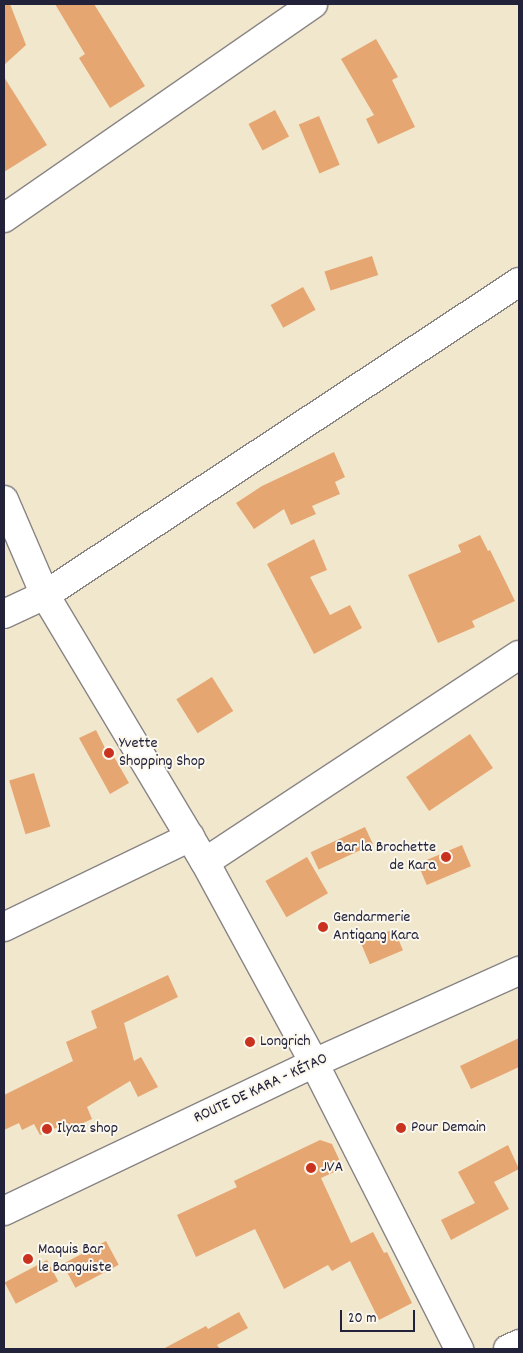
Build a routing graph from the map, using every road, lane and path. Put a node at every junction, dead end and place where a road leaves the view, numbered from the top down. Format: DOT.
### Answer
graph roads {
  1 [pos="313,4"];
  2 [pos="4,218"];
  3 [pos="519,282"];
  4 [pos="4,500"];
  5 [pos="45,595"];
  6 [pos="4,614"];
  7 [pos="519,654"];
  8 [pos="190,837"];
  9 [pos="204,862"];
  10 [pos="4,927"];
  11 [pos="519,970"];
  12 [pos="314,1063"];
  13 [pos="4,1211"];
  14 [pos="519,1344"];
  15 [pos="459,1349"];
  16 [pos="508,1349"];
  1 -- 2 [label="street"];
  3 -- 5 [label="street"];
  4 -- 5 [label="street"];
  5 -- 6 [label="street"];
  5 -- 8 [label="street"];
  7 -- 9 [label="street"];
  8 -- 9 [label="street"];
  8 -- 10 [label="street"];
  9 -- 12 [label="street"];
  11 -- 12 [label="street, ROUTE DE KARA - KÉTAO"];
  12 -- 13 [label="street, ROUTE DE KARA - KÉTAO"];
  12 -- 15 [label="street"];
  14 -- 16 [label="street"];
}
